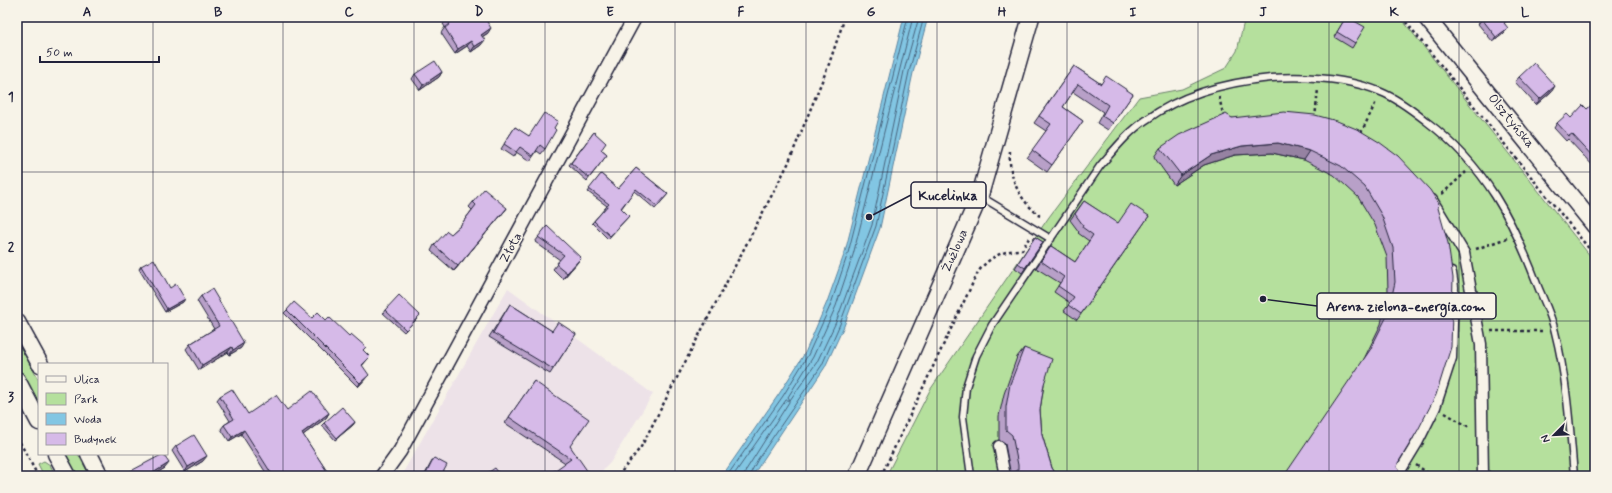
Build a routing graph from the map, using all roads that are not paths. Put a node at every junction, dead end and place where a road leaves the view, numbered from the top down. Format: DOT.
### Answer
graph roads {
  1 [pos="635,17"];
  2 [pos="1031,17"];
  3 [pos="1426,17"];
  4 [pos="1424,191"];
  5 [pos="980,196"];
  6 [pos="1434,202"];
  7 [pos="1595,226"];
  8 [pos="1051,239"];
  9 [pos="1446,244"];
  10 [pos="1450,265"];
  11 [pos="17,322"];
  12 [pos="39,363"];
  13 [pos="17,380"];
  14 [pos="38,420"];
  15 [pos="999,446"];
  16 [pos="57,455"];
  17 [pos="89,455"];
  18 [pos="68,476"];
  19 [pos="100,476"];
  20 [pos="382,476"];
  21 [pos="857,476"];
  22 [pos="971,476"];
  23 [pos="1005,476"];
  24 [pos="1397,476"];
  25 [pos="1483,476"];
  26 [pos="1574,476"];
  1 -- 20 [label="street, Złota"];
  2 -- 5 [label="street, Żużlowa"];
  3 -- 7 [label="street, Olsztyńska"];
  4 -- 6 [label="street"];
  5 -- 8 [label="lane"];
  5 -- 21 [label="street, Żużlowa"];
  6 -- 9 [label="street"];
  6 -- 25 [label="street"];
  8 -- 22 [label="lane"];
  8 -- 26 [label="lane"];
  10 -- 24 [label="street"];
  11 -- 12 [label="street"];
  13 -- 14 [label="street"];
  15 -- 23 [label="street"];
  16 -- 18 [label="street"];
  17 -- 19 [label="street"];
}
